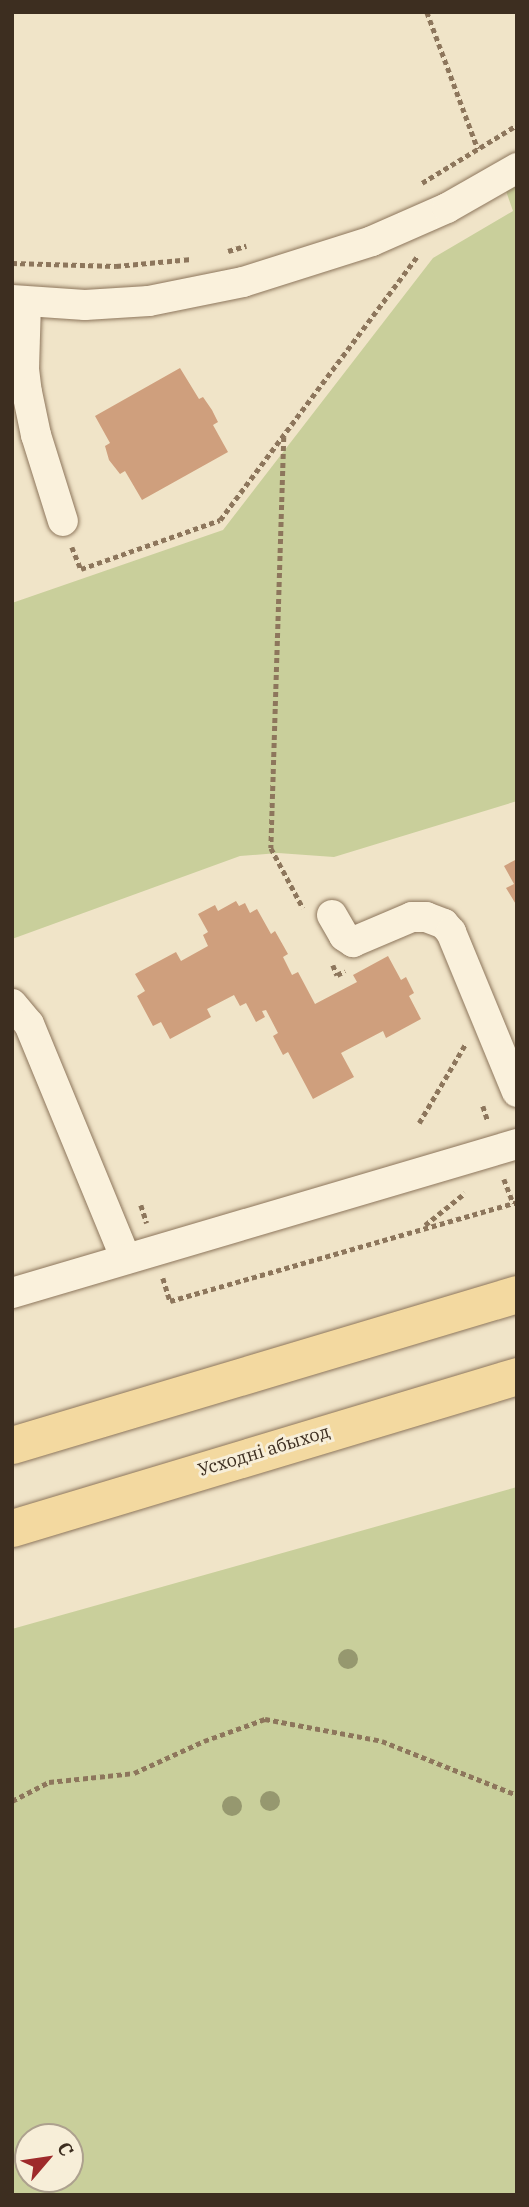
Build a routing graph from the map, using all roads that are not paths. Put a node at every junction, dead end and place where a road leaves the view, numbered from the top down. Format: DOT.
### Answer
graph roads {
  1 [pos="517,168"];
  2 [pos="19,301"];
  3 [pos="18,368"];
  4 [pos="63,521"];
  5 [pos="319,915"];
  6 [pos="12,1004"];
  7 [pos="517,1092"];
  8 [pos="508,1155"];
  9 [pos="126,1259"];
  10 [pos="12,1293"];
  11 [pos="517,1294"];
  12 [pos="517,1376"];
  13 [pos="12,1445"];
  14 [pos="12,1528"];
  1 -- 2 [label="street"];
  2 -- 3 [label="street"];
  3 -- 4 [label="street"];
  5 -- 7 [label="street"];
  6 -- 9 [label="street"];
  8 -- 9 [label="street"];
  9 -- 10 [label="street"];
  11 -- 13 [label="main road"];
  12 -- 14 [label="main road, Усходні абыход"];
}
